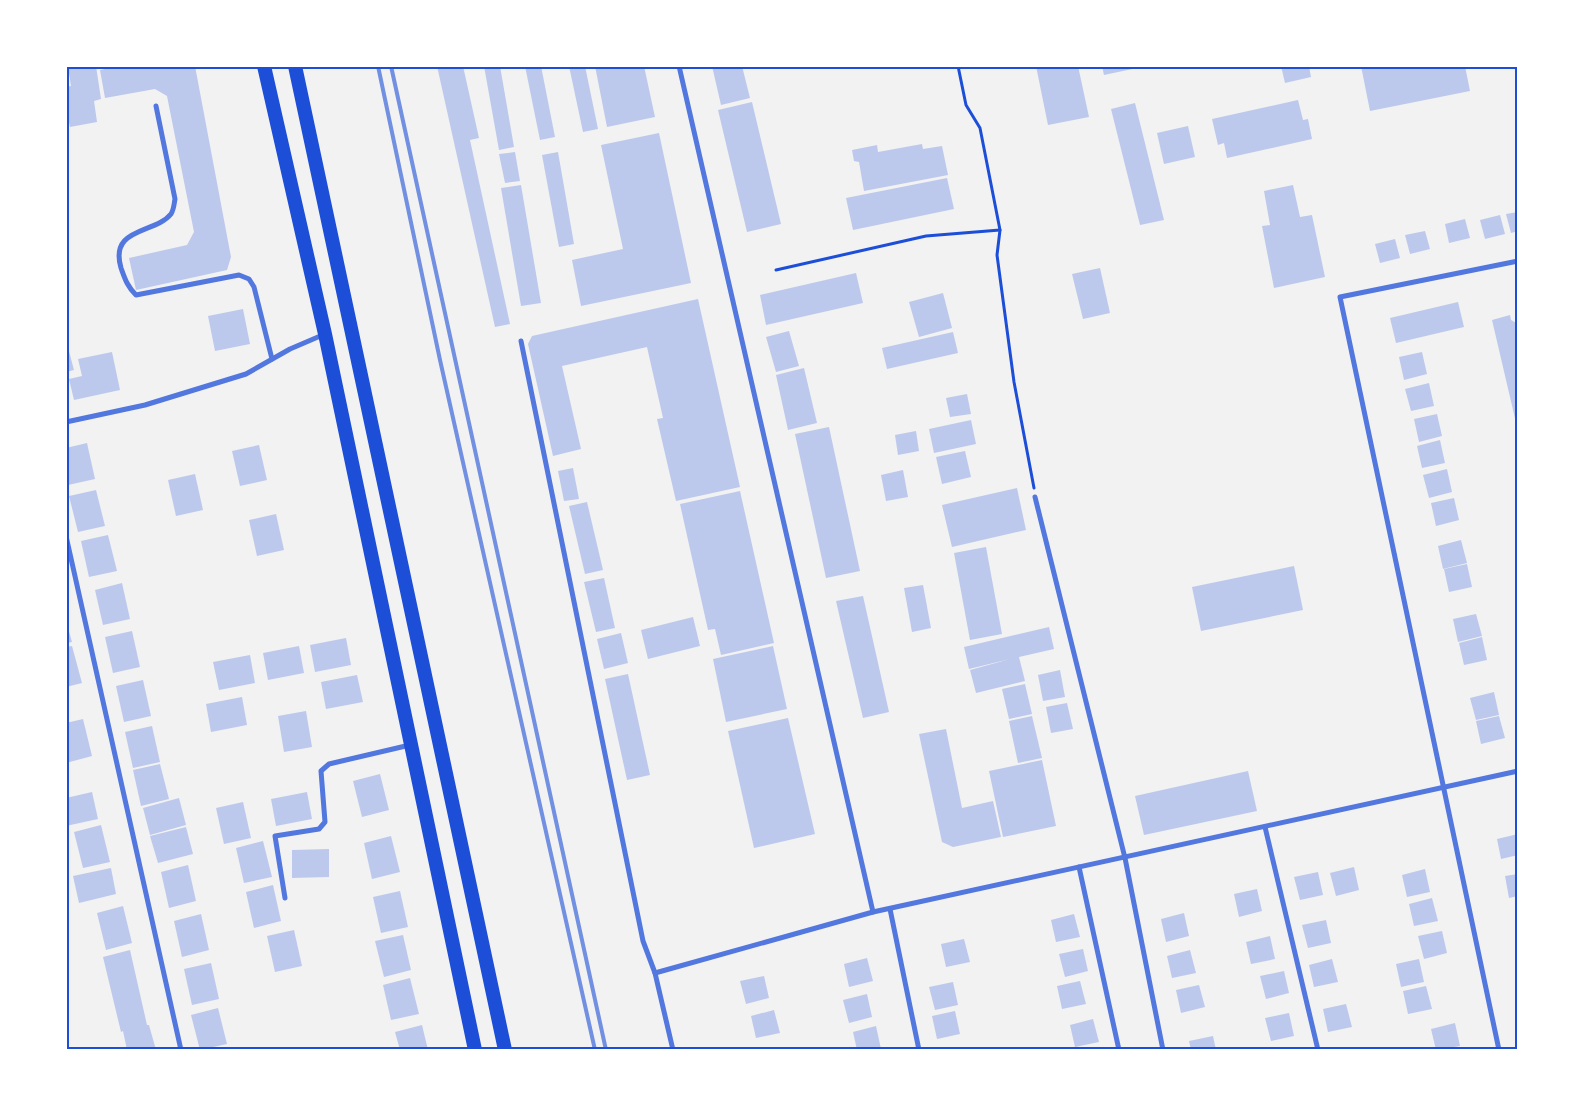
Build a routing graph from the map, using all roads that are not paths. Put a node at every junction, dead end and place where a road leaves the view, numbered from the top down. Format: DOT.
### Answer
graph roads {
  1 [pos="264,66"];
  2 [pos="295,66"];
  3 [pos="679,66"];
  4 [pos="156,106"];
  5 [pos="1518,261"];
  6 [pos="325,334"];
  7 [pos="521,341"];
  8 [pos="272,359"];
  9 [pos="66,422"];
  10 [pos="1036,497"];
  11 [pos="66,536"];
  12 [pos="410,744"];
  13 [pos="1518,771"];
  14 [pos="1443,788"];
  15 [pos="1265,827"];
  16 [pos="1125,858"];
  17 [pos="1079,867"];
  18 [pos="285,898"];
  19 [pos="890,909"];
  20 [pos="873,912"];
  21 [pos="655,973"];
  22 [pos="181,1050"];
  23 [pos="475,1050"];
  24 [pos="505,1050"];
  25 [pos="673,1050"];
  26 [pos="919,1050"];
  27 [pos="1119,1050"];
  28 [pos="1163,1050"];
  29 [pos="1318,1050"];
  30 [pos="1499,1050"];
  1 -- 6 [label="highway"];
  2 -- 24 [label="highway"];
  3 -- 20 [label="street"];
  4 -- 8 [label="street"];
  5 -- 14 [label="street"];
  6 -- 8 [label="street"];
  6 -- 12 [label="highway"];
  7 -- 21 [label="street"];
  8 -- 9 [label="street"];
  10 -- 16 [label="street"];
  11 -- 22 [label="street"];
  12 -- 18 [label="street"];
  12 -- 23 [label="highway"];
  13 -- 14 [label="street"];
  14 -- 15 [label="street"];
  14 -- 30 [label="street"];
  15 -- 16 [label="street"];
  15 -- 29 [label="street"];
  16 -- 17 [label="street"];
  16 -- 28 [label="street"];
  17 -- 19 [label="street"];
  17 -- 27 [label="street"];
  19 -- 20 [label="street"];
  19 -- 26 [label="street"];
  20 -- 21 [label="street"];
  21 -- 25 [label="street"];
}
